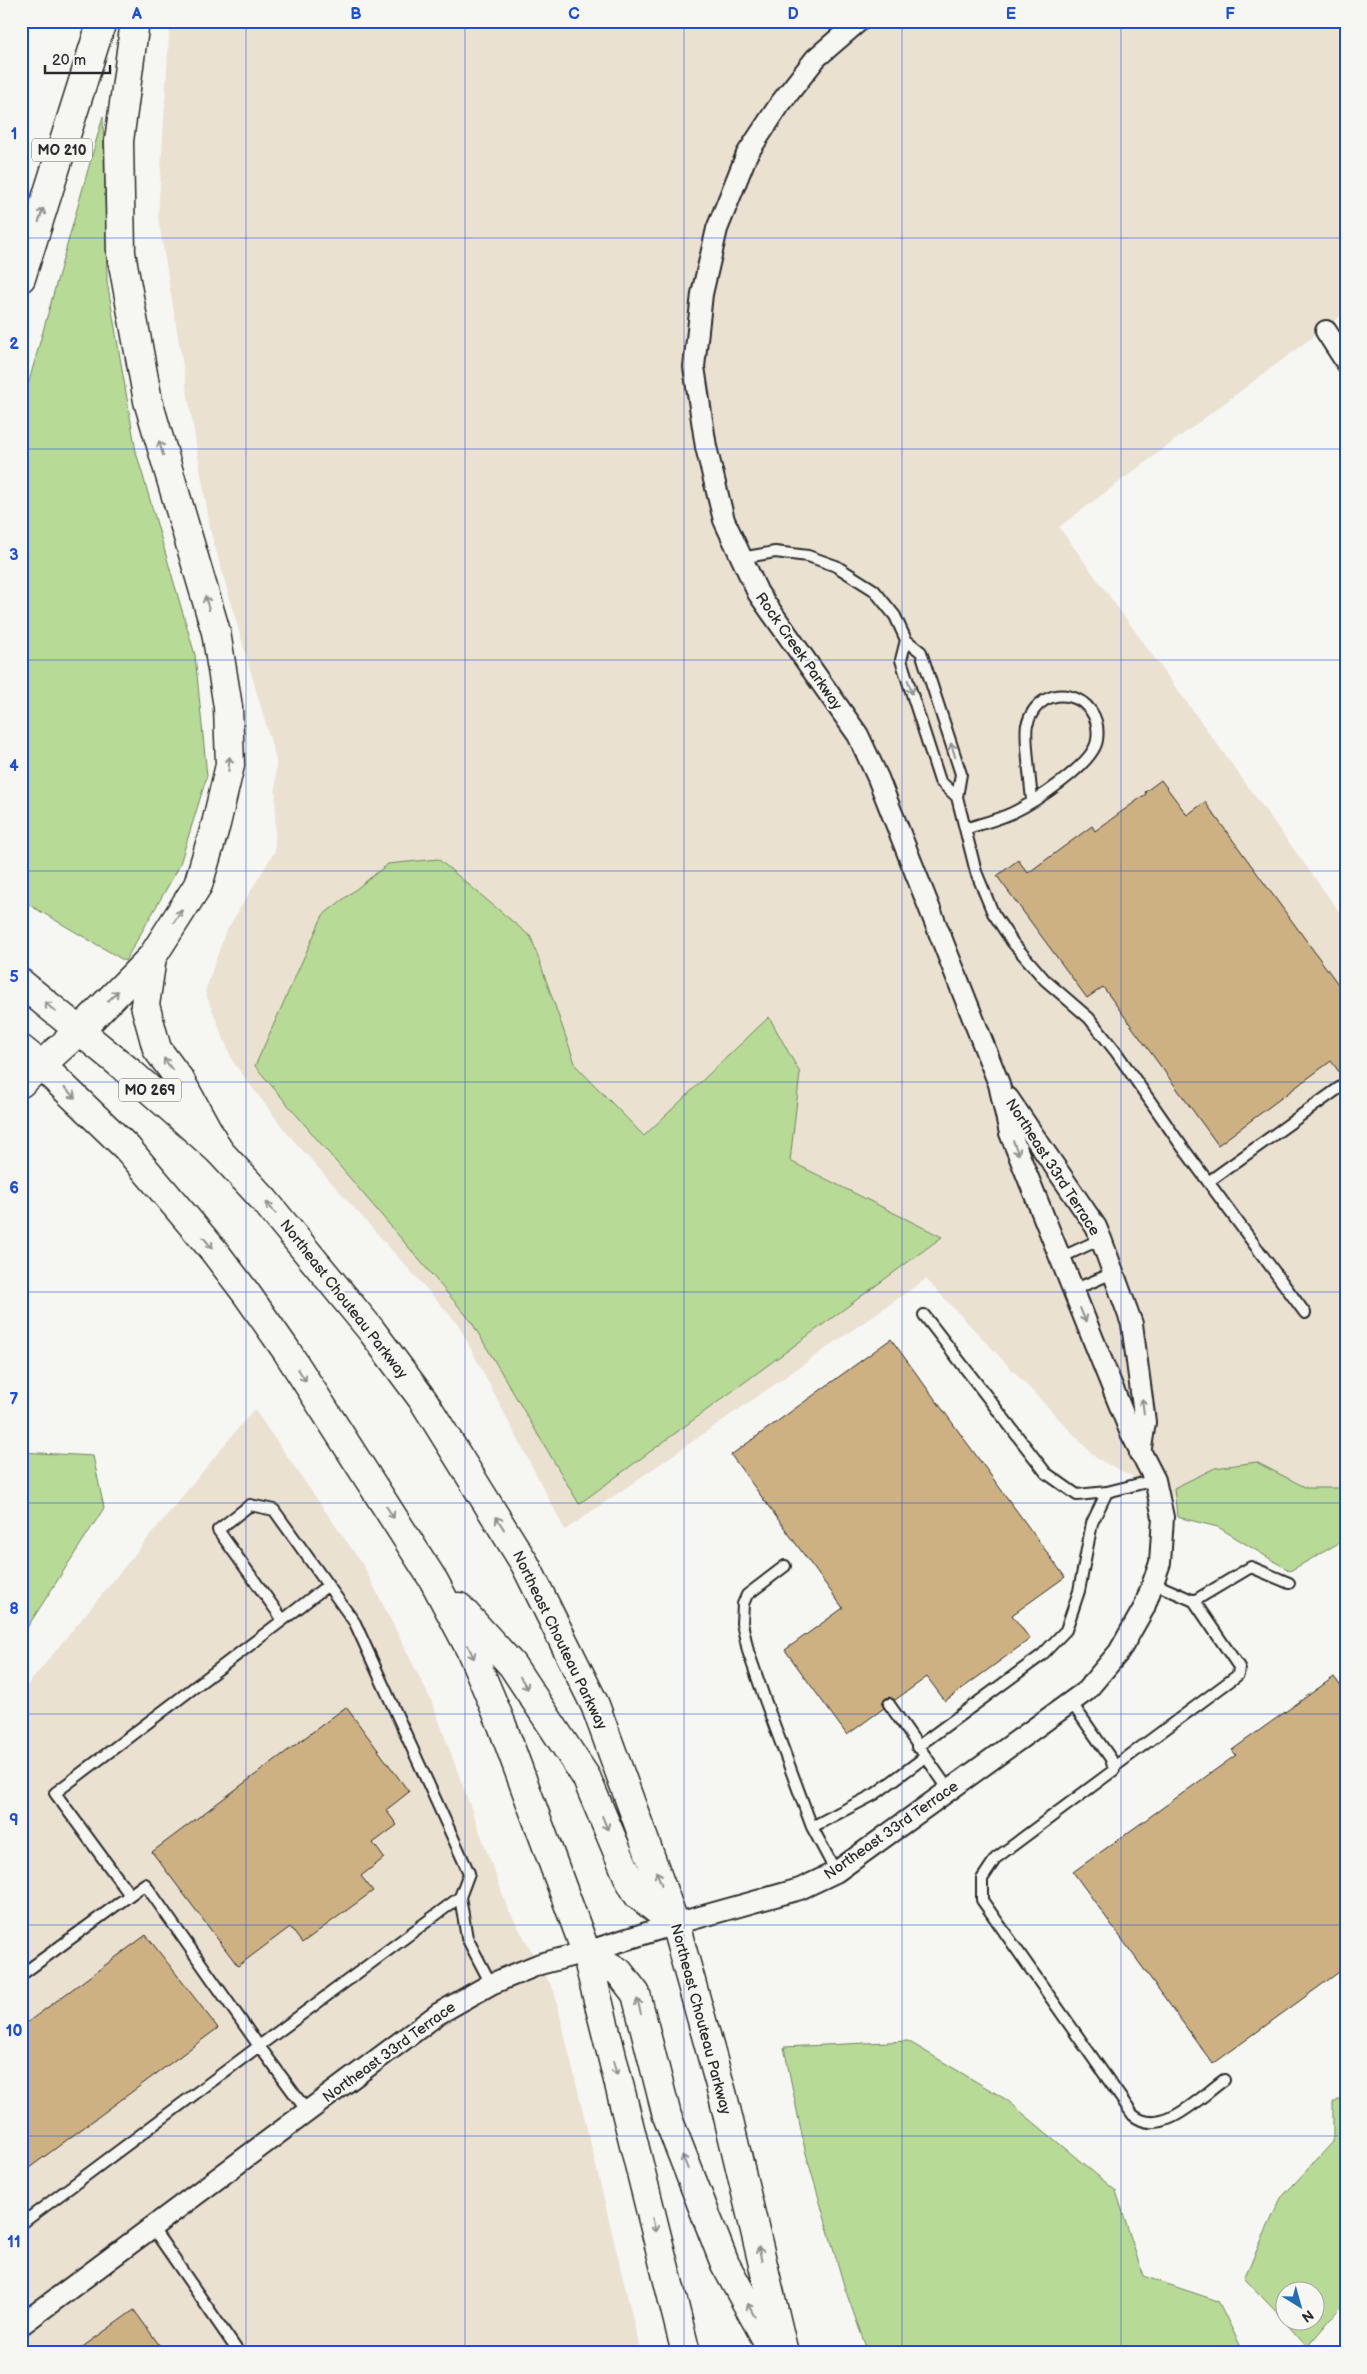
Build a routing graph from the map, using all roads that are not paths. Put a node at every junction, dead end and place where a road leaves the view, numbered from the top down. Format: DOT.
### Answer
graph roads {
  1 [pos="102,21"];
  2 [pos="135,21"];
  3 [pos="859,21"];
  4 [pos="21,278"];
  5 [pos="1326,331"];
  6 [pos="1346,362"];
  7 [pos="742,558"];
  8 [pos="906,640"];
  9 [pos="858,735"];
  10 [pos="957,797"];
  11 [pos="1032,801"];
  12 [pos="965,829"];
  13 [pos="152,957"];
  14 [pos="21,983"];
  15 [pos="79,1031"];
  16 [pos="21,1049"];
  17 [pos="42,1066"];
  18 [pos="1346,1083"];
  19 [pos="21,1084"];
  20 [pos="999,1084"];
  21 [pos="219,1151"];
  22 [pos="1208,1182"];
  23 [pos="1101,1239"];
  24 [pos="1060,1258"];
  25 [pos="1113,1273"];
  26 [pos="1073,1290"];
  27 [pos="1305,1313"];
  28 [pos="924,1315"];
  29 [pos="1140,1454"];
  30 [pos="1155,1480"];
  31 [pos="1107,1492"];
  32 [pos="785,1566"];
  33 [pos="434,1581"];
  34 [pos="1153,1583"];
  35 [pos="1289,1583"];
  36 [pos="328,1585"];
  37 [pos="1194,1601"];
  38 [pos="283,1620"];
  39 [pos="1071,1702"];
  40 [pos="889,1704"];
  41 [pos="918,1747"];
  42 [pos="925,1757"];
  43 [pos="1114,1767"];
  44 [pos="949,1790"];
  45 [pos="812,1827"];
  46 [pos="836,1872"];
  47 [pos="130,1895"];
  48 [pos="460,1897"];
  49 [pos="675,1924"];
  50 [pos="586,1952"];
  51 [pos="21,1975"];
  52 [pos="492,1984"];
  53 [pos="259,2046"];
  54 [pos="1224,2080"];
  55 [pos="307,2112"];
  56 [pos="21,2224"];
  57 [pos="152,2227"];
  58 [pos="21,2325"];
  59 [pos="239,2353"];
  60 [pos="686,2353"];
  61 [pos="774,2353"];
  62 [pos="784,2353"];
  4 -- 1 [label="main road, MO 210, one-way"];
  13 -- 2 [label="main road, one-way"];
  3 -- 7 [label="street, Rock Creek Parkway"];
  5 -- 6 [label="street"];
  7 -- 8 [label="lane"];
  7 -- 9 [label="street, Rock Creek Parkway"];
  10 -- 8 [label="lane, one-way"];
  8 -- 10 [label="lane, one-way"];
  9 -- 20 [label="street, Northeast 33rd Terrace"];
  10 -- 12 [label="lane"];
  11 -- 11 [label="lane"];
  11 -- 12 [label="lane"];
  12 -- 22 [label="lane"];
  15 -- 13 [label="main road, one-way"];
  21 -- 13 [label="main road, one-way"];
  15 -- 14 [label="main road, one-way"];
  15 -- 17 [label="main road"];
  15 -- 21 [label="main road, MO 269"];
  16 -- 17 [label="main road"];
  17 -- 19 [label="main road"];
  17 -- 33 [label="main road, one-way"];
  18 -- 22 [label="lane"];
  20 -- 23 [label="street, Northeast 33rd Terrace"];
  20 -- 24 [label="street, Northeast 33rd Terrace, one-way"];
  49 -- 21 [label="main road, Northeast Chouteau Parkway, one-way"];
  22 -- 27 [label="lane"];
  23 -- 24 [label="lane"];
  23 -- 25 [label="street, Northeast 33rd Terrace"];
  24 -- 26 [label="street, Northeast 33rd Terrace"];
  25 -- 26 [label="lane"];
  29 -- 25 [label="street, Northeast 33rd Terrace, one-way"];
  26 -- 29 [label="street, Northeast 33rd Terrace, one-way"];
  28 -- 31 [label="lane"];
  29 -- 30 [label="street, Northeast 33rd Terrace"];
  30 -- 31 [label="lane"];
  30 -- 34 [label="street, Northeast 33rd Terrace"];
  31 -- 41 [label="lane"];
  32 -- 45 [label="lane"];
  33 -- 49 [label="main road, one-way"];
  33 -- 50 [label="main road, one-way"];
  34 -- 37 [label="lane"];
  34 -- 39 [label="street, Northeast 33rd Terrace"];
  35 -- 37 [label="lane"];
  36 -- 38 [label="lane"];
  36 -- 38 [label="lane"];
  36 -- 48 [label="lane"];
  37 -- 43 [label="lane"];
  38 -- 47 [label="lane"];
  39 -- 43 [label="lane"];
  39 -- 44 [label="street, Northeast 33rd Terrace"];
  40 -- 41 [label="lane"];
  41 -- 42 [label="lane"];
  42 -- 44 [label="lane"];
  42 -- 45 [label="lane"];
  43 -- 54 [label="lane"];
  44 -- 46 [label="street, Northeast 33rd Terrace"];
  45 -- 46 [label="lane"];
  46 -- 49 [label="street, Northeast 33rd Terrace"];
  47 -- 51 [label="lane"];
  47 -- 53 [label="lane"];
  48 -- 52 [label="lane"];
  48 -- 53 [label="lane"];
  49 -- 50 [label="street, Northeast 33rd Terrace"];
  62 -- 49 [label="main road, Northeast Chouteau Parkway, one-way"];
  50 -- 52 [label="street, Northeast 33rd Terrace"];
  50 -- 60 [label="main road, one-way"];
  61 -- 50 [label="main road, one-way"];
  52 -- 55 [label="street, Northeast 33rd Terrace"];
  53 -- 55 [label="lane"];
  53 -- 56 [label="lane"];
  55 -- 57 [label="street, Northeast 33rd Terrace"];
  57 -- 58 [label="street, Northeast 33rd Terrace"];
  57 -- 59 [label="lane"];
}
